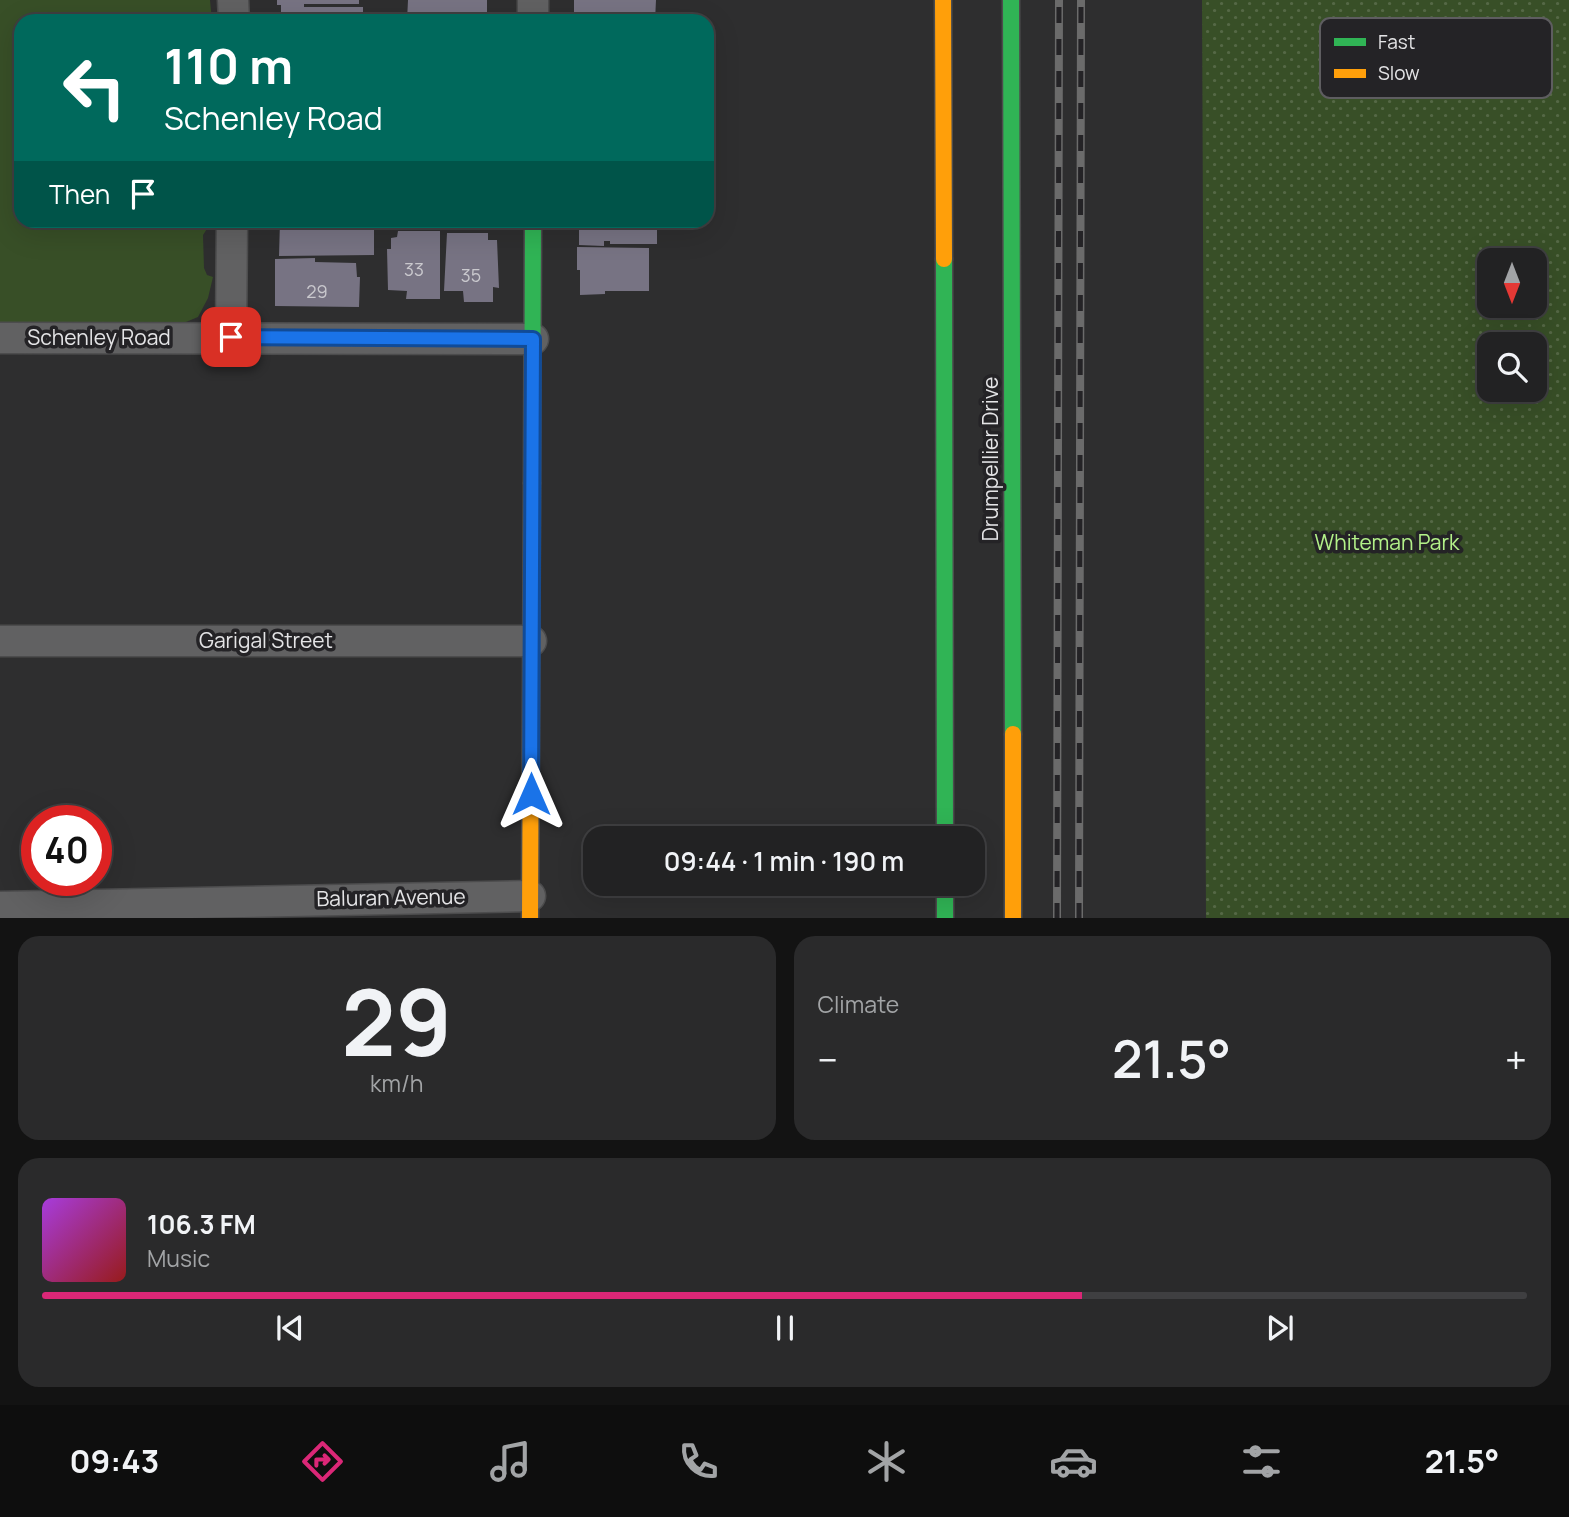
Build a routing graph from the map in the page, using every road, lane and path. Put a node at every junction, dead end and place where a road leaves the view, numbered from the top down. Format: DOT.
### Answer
graph roads {
  1 [pos="943,0"];
  2 [pos="1012,0"];
  3 [pos="232,228"];
  4 [pos="533,228"];
  5 [pos="231,337"];
  6 [pos="0,338"];
  7 [pos="533,339"];
  8 [pos="0,641"];
  9 [pos="531,641"];
  10 [pos="945,826"];
  11 [pos="945,896"];
  12 [pos="0,907"];
  13 [pos="530,907"];
  14 [pos="131,911"];
  15 [pos="945,918"];
  16 [pos="1013,918"];
  1 -- 10 [label="main road"];
  2 -- 16 [label="main road, Drumpellier Drive"];
  3 -- 5 [label="street"];
  4 -- 7 [label="main road"];
  5 -- 6 [label="street, Schenley Road"];
  5 -- 7 [label="street, Schenley Road"];
  7 -- 9 [label="main road"];
  8 -- 9 [label="street, Garigal Street"];
  9 -- 13 [label="main road"];
  11 -- 15 [label="main road"];
  12 -- 14 [label="street, Baluran Avenue"];
  13 -- 14 [label="street, Baluran Avenue"];
}
